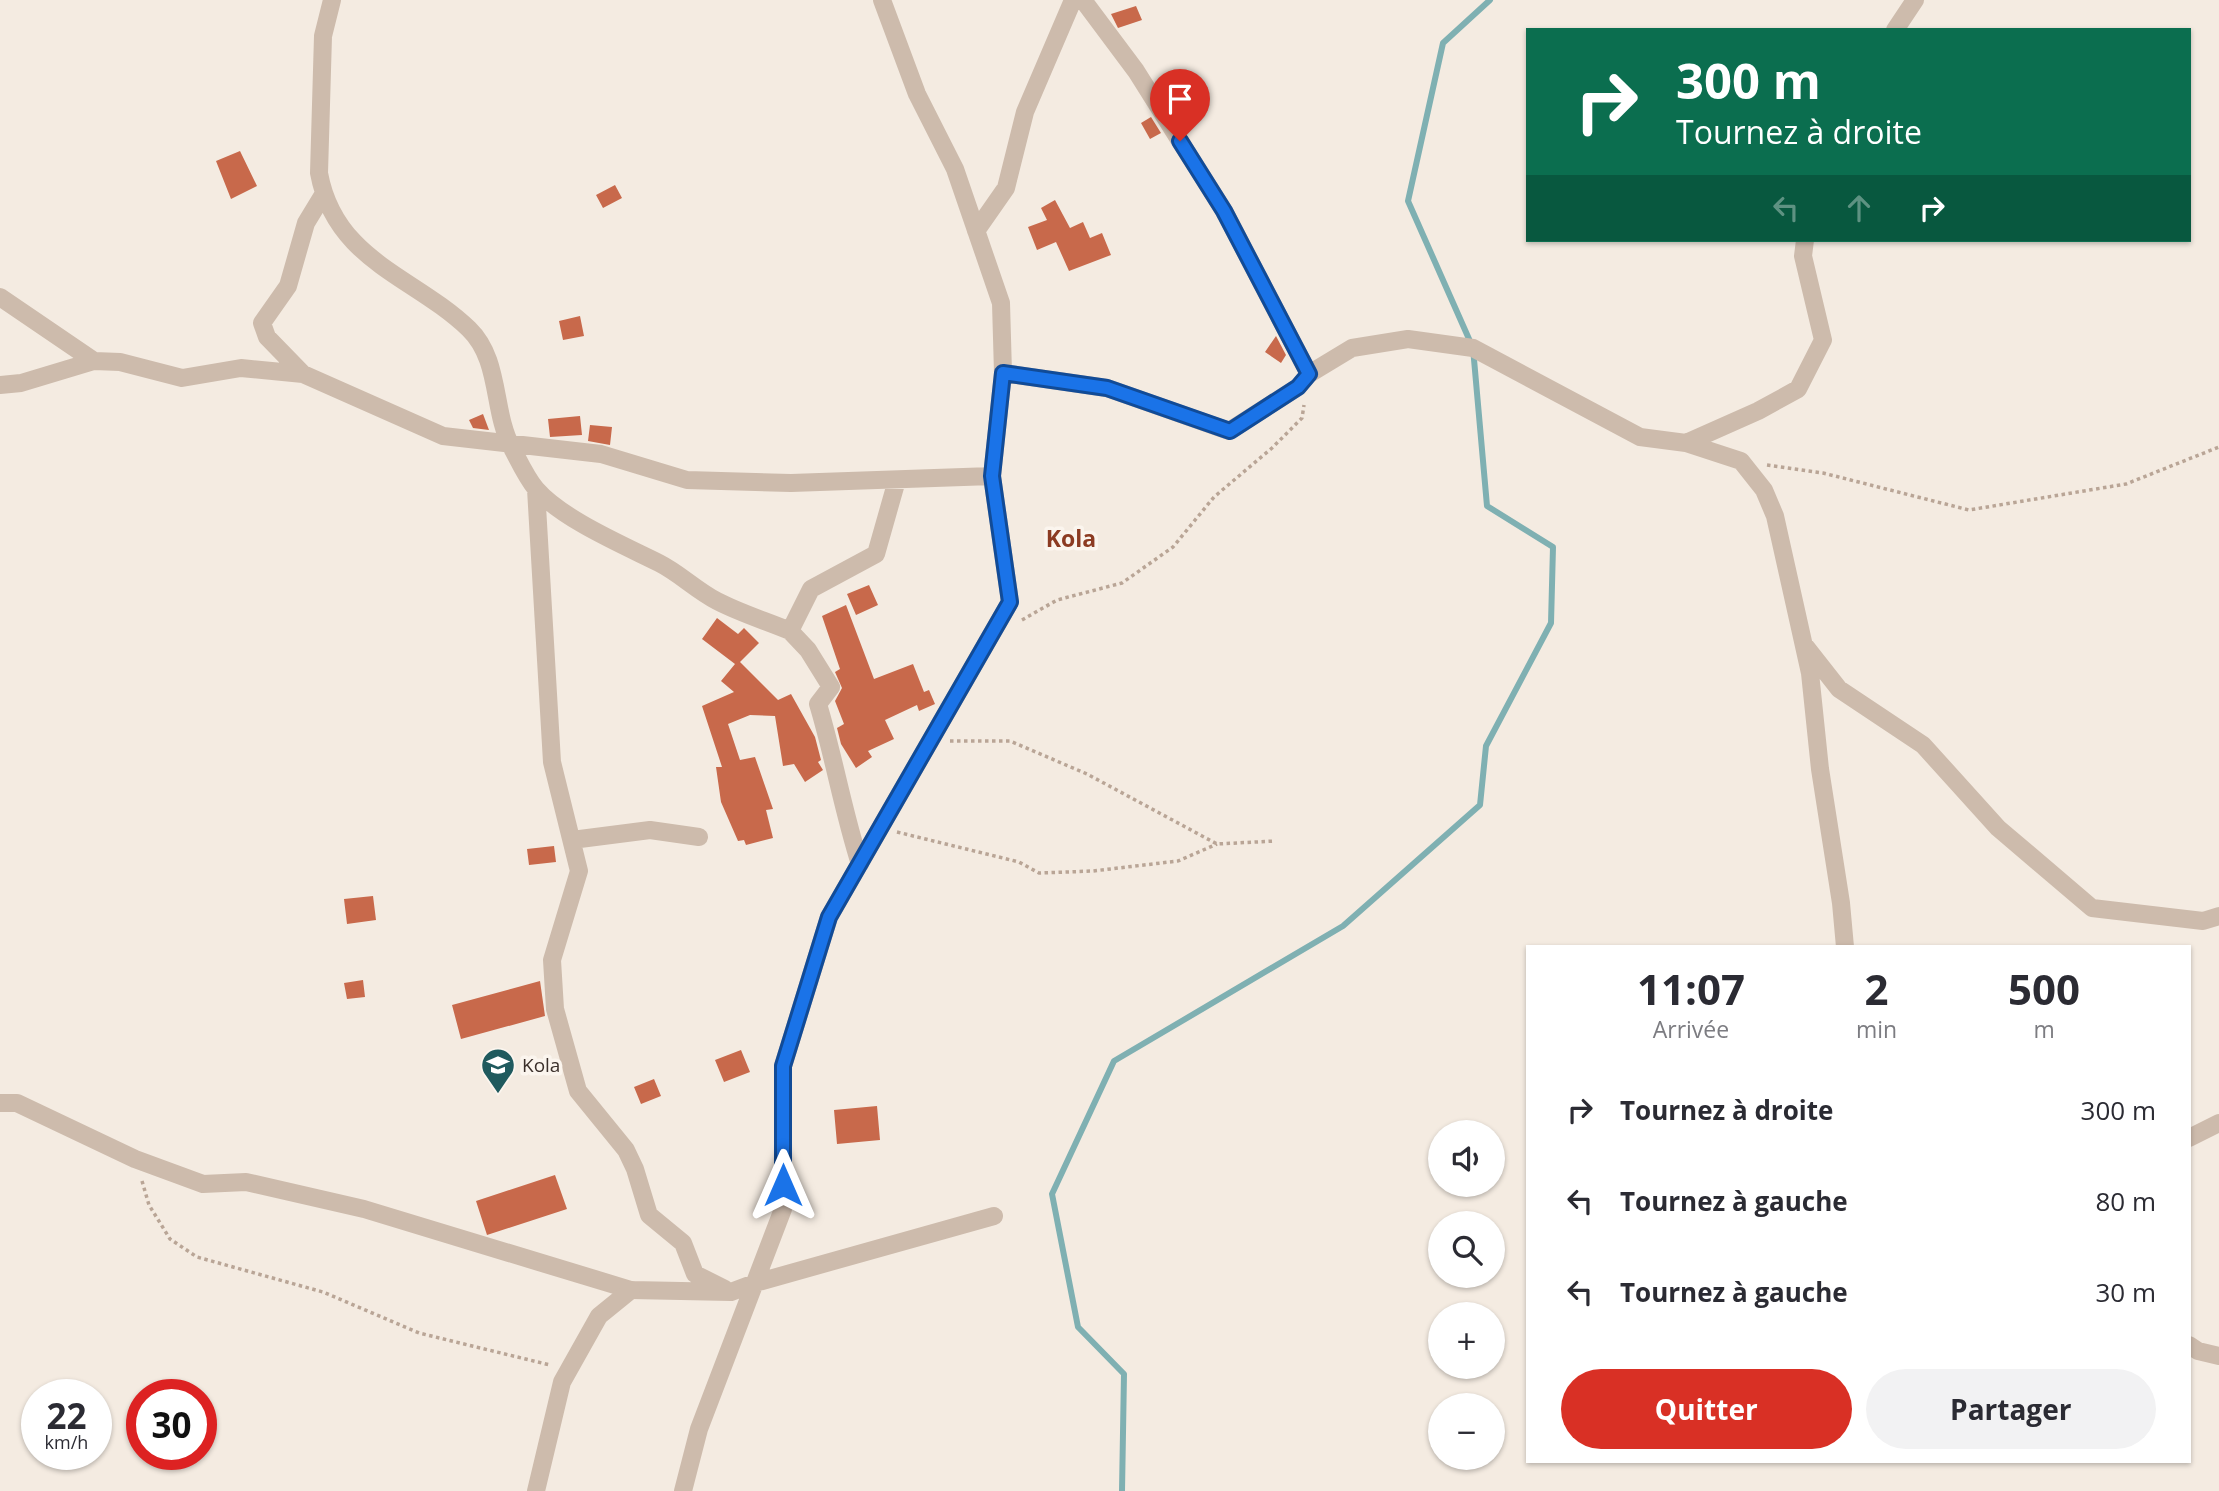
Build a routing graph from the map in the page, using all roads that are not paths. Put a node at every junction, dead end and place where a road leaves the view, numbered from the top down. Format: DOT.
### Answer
graph roads {
  1 [pos="331,0"];
  2 [pos="883,0"];
  3 [pos="1073,0"];
  4 [pos="1083,0"];
  5 [pos="1915,0"];
  6 [pos="1896,28"];
  7 [pos="323,195"];
  8 [pos="976,231"];
  9 [pos="1805,242"];
  10 [pos="0,298"];
  11 [pos="94,361"];
  12 [pos="1003,373"];
  13 [pos="303,374"];
  14 [pos="1309,374"];
  15 [pos="0,385"];
  16 [pos="1686,443"];
  17 [pos="510,444"];
  18 [pos="992,476"];
  19 [pos="897,480"];
  20 [pos="536,489"];
  21 [pos="790,631"];
  22 [pos="1803,642"];
  23 [pos="699,837"];
  24 [pos="572,840"];
  25 [pos="860,864"];
  26 [pos="2219,916"];
  27 [pos="1845,945"];
  28 [pos="0,1103"];
  29 [pos="2219,1123"];
  30 [pos="2191,1137"];
  31 [pos="995,1216"];
  32 [pos="755,1283"];
  33 [pos="631,1290"];
  34 [pos="732,1292"];
  35 [pos="2191,1346"];
  36 [pos="2219,1356"];
  37 [pos="536,1491"];
  38 [pos="683,1491"];
  1 -- 7 [label="street"];
  2 -- 8 [label="street"];
  3 -- 8 [label="street"];
  4 -- 14 [label="street"];
  5 -- 6 [label="street"];
  7 -- 13 [label="street"];
  7 -- 17 [label="street"];
  8 -- 12 [label="street"];
  9 -- 16 [label="street"];
  10 -- 11 [label="street"];
  11 -- 13 [label="street"];
  11 -- 15 [label="street"];
  12 -- 14 [label="street"];
  12 -- 18 [label="street"];
  13 -- 17 [label="street"];
  14 -- 16 [label="street"];
  16 -- 22 [label="street"];
  17 -- 19 [label="street"];
  17 -- 20 [label="street"];
  18 -- 19 [label="street"];
  18 -- 25 [label="street"];
  19 -- 21 [label="street"];
  20 -- 21 [label="street"];
  20 -- 24 [label="street"];
  21 -- 25 [label="street"];
  22 -- 26 [label="street"];
  22 -- 27 [label="street"];
  23 -- 24 [label="street"];
  24 -- 34 [label="street"];
  25 -- 32 [label="street"];
  28 -- 33 [label="street"];
  29 -- 30 [label="street"];
  31 -- 32 [label="street"];
  32 -- 34 [label="street"];
  32 -- 38 [label="street"];
  33 -- 34 [label="street"];
  33 -- 37 [label="street"];
  35 -- 36 [label="street"];
}
